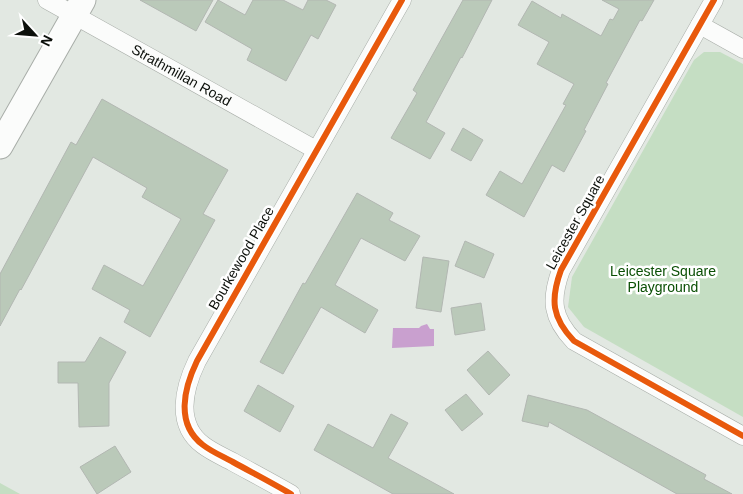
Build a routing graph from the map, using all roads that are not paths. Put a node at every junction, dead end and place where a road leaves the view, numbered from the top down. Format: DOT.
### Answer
graph roads {
  1 [pos="47,0"];
  2 [pos="402,0"];
  3 [pos="714,0"];
  4 [pos="78,8"];
  5 [pos="700,24"];
  6 [pos="743,49"];
  7 [pos="0,146"];
  8 [pos="316,150"];
  9 [pos="743,436"];
  10 [pos="291,494"];
  1 -- 4 [label="street, Strathmillan Road"];
  2 -- 8 [label="street, Bourkewood Place"];
  3 -- 5 [label="street, Leicester Square"];
  4 -- 7 [label="main road"];
  4 -- 8 [label="street, Strathmillan Road"];
  5 -- 6 [label="street"];
  5 -- 9 [label="street, Leicester Square"];
  8 -- 10 [label="street, Bourkewood Place"];
}
